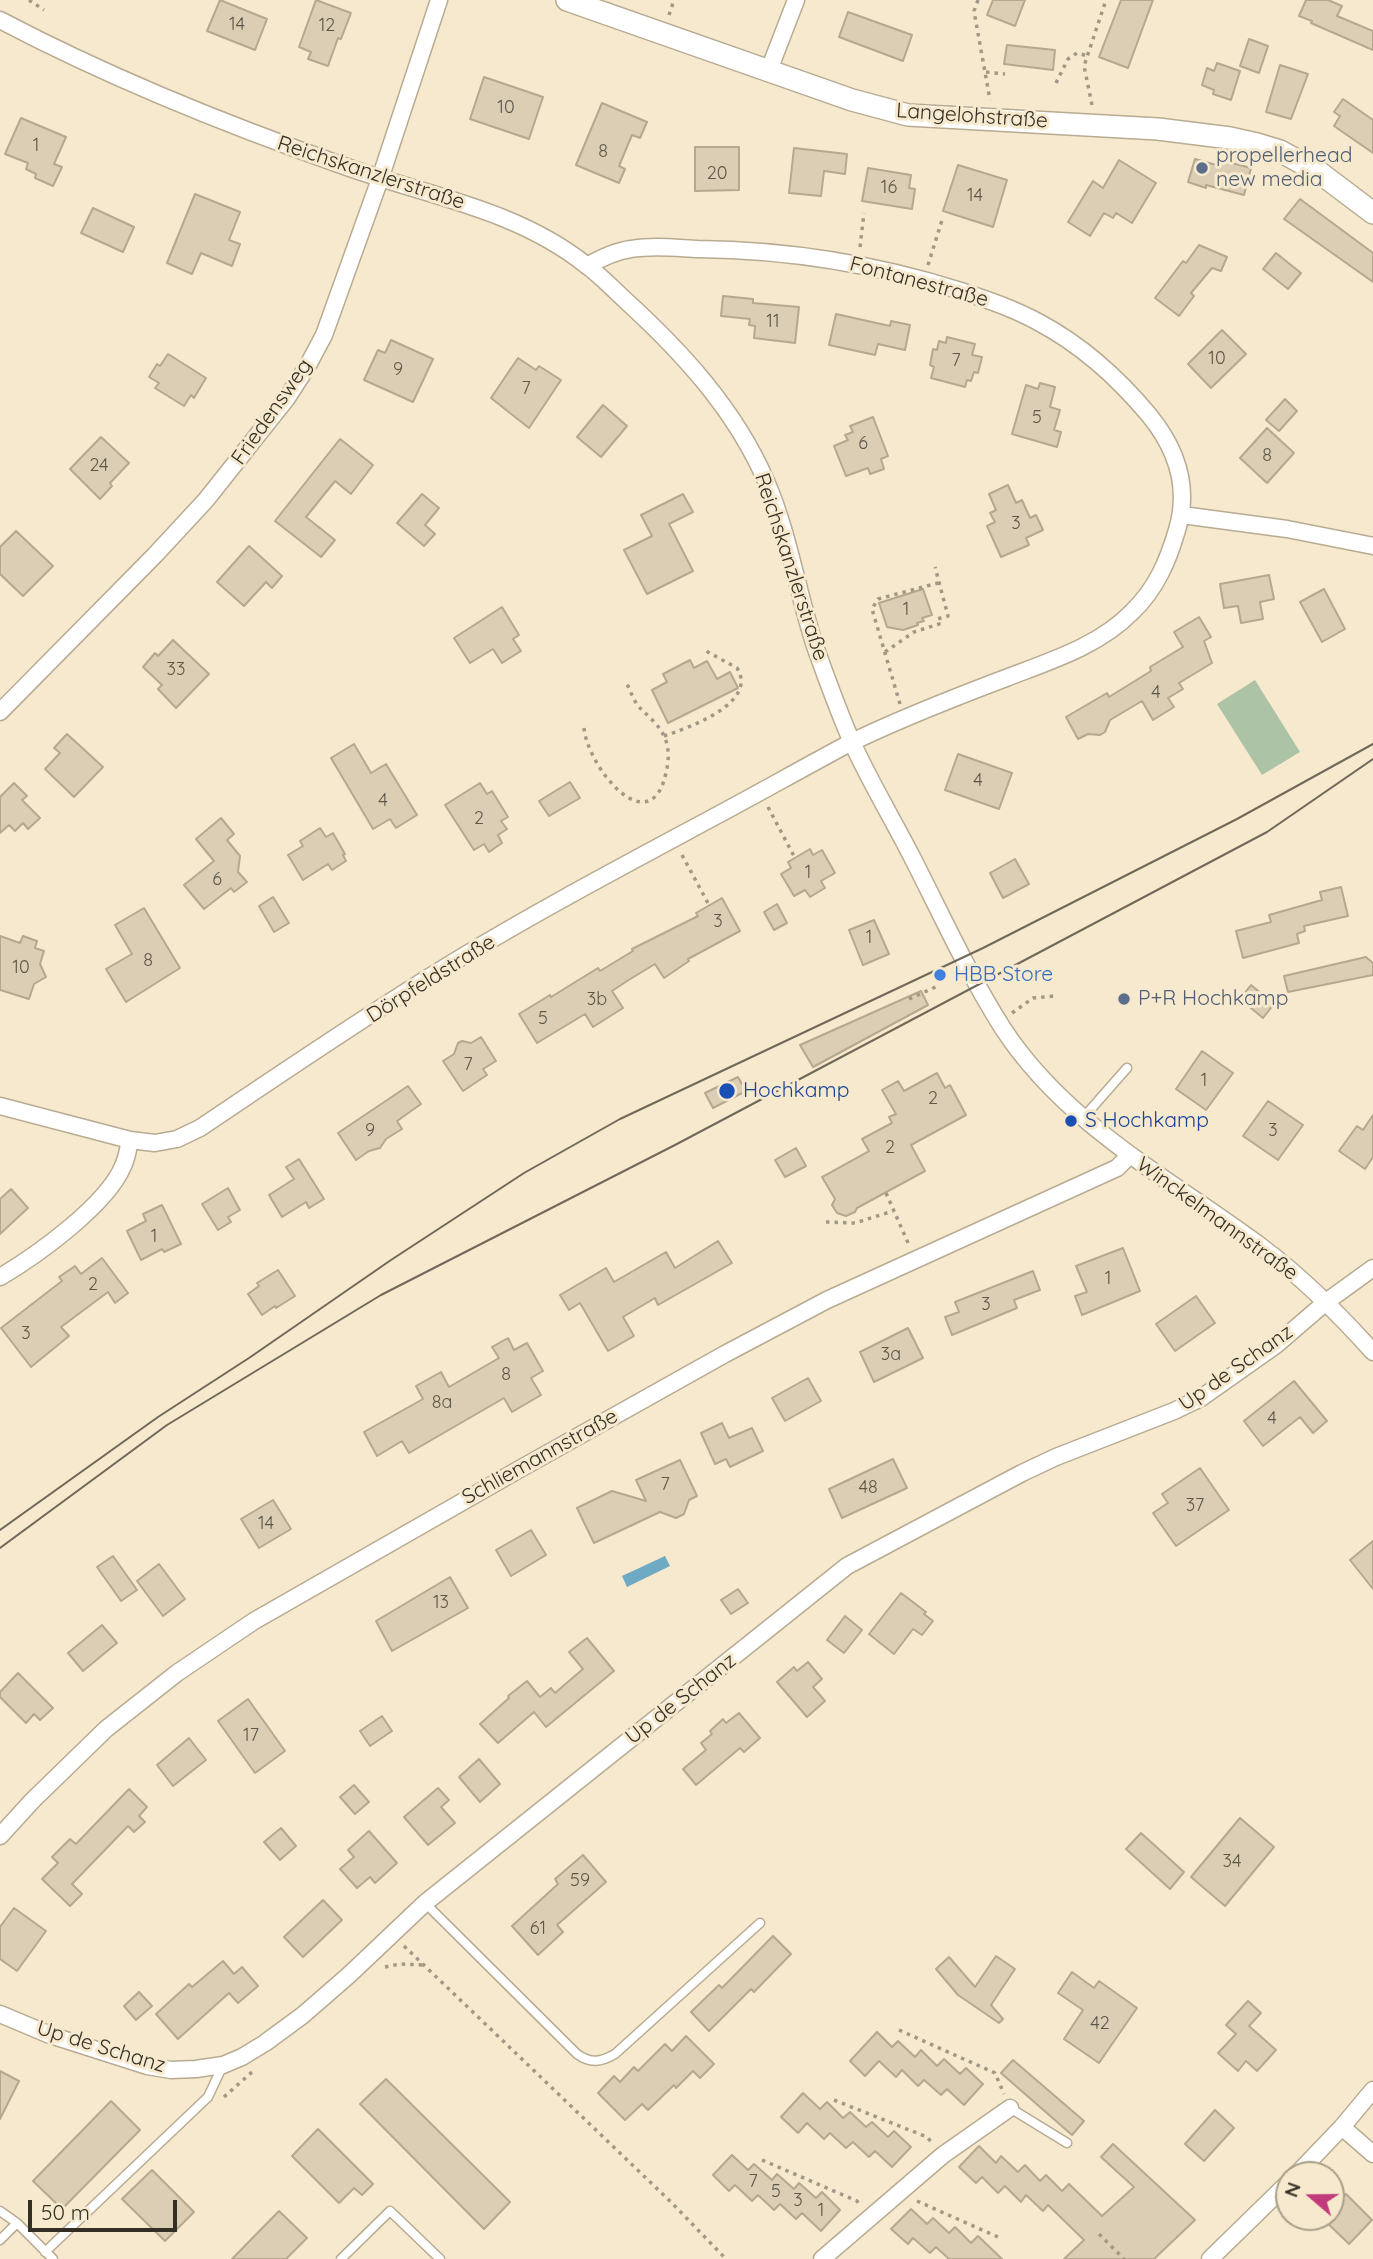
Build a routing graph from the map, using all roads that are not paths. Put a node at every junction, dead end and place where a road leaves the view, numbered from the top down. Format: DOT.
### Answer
graph roads {
  1 [pos="439,0"];
  2 [pos="568,0"];
  3 [pos="796,0"];
  4 [pos="3,27"];
  5 [pos="769,70"];
  6 [pos="380,179"];
  7 [pos="1373,213"];
  8 [pos="587,266"];
  9 [pos="1182,515"];
  10 [pos="1373,546"];
  11 [pos="0,712"];
  12 [pos="852,742"];
  13 [pos="1002,1027"];
  14 [pos="1127,1068"];
  15 [pos="0,1106"];
  16 [pos="1083,1118"];
  17 [pos="130,1140"];
  18 [pos="1130,1155"];
  19 [pos="1373,1268"];
  20 [pos="0,1277"];
  21 [pos="1326,1303"];
  22 [pos="1373,1352"];
  23 [pos="0,1836"];
  24 [pos="425,1903"];
  25 [pos="760,1923"];
  26 [pos="0,2014"];
  27 [pos="223,2065"];
  28 [pos="1373,2090"];
  29 [pos="1010,2109"];
  30 [pos="1342,2127"];
  31 [pos="1067,2143"];
  32 [pos="1373,2154"];
  33 [pos="1309,2161"];
  34 [pos="1275,2196"];
  35 [pos="0,2211"];
  36 [pos="18,2223"];
  37 [pos="0,2240"];
  38 [pos="46,2252"];
  39 [pos="53,2259"];
  40 [pos="341,2259"];
  41 [pos="440,2259"];
  42 [pos="822,2259"];
  43 [pos="1210,2259"];
  1 -- 6 [label="street, Friedensweg"];
  2 -- 5 [label="street, Langelohstraße"];
  3 -- 5 [label="street"];
  4 -- 6 [label="street, Reichskanzlerstraße"];
  5 -- 7 [label="street, Langelohstraße"];
  6 -- 8 [label="street, Reichskanzlerstraße"];
  6 -- 11 [label="street, Friedensweg"];
  8 -- 9 [label="street, Fontanestraße"];
  8 -- 12 [label="street, Reichskanzlerstraße"];
  9 -- 10 [label="street"];
  9 -- 12 [label="street, Fontanestraße"];
  12 -- 13 [label="street, Reichskanzlerstraße"];
  12 -- 17 [label="street, Dörpfeldstraße"];
  13 -- 16 [label="street, Winckelmannstraße"];
  14 -- 16 [label="lane"];
  15 -- 17 [label="street, Dörpfeldstraße"];
  16 -- 18 [label="street, Winckelmannstraße"];
  17 -- 20 [label="street"];
  18 -- 21 [label="street, Winckelmannstraße"];
  18 -- 23 [label="street, Schliemannstraße"];
  19 -- 21 [label="street, Up de Schanz"];
  21 -- 22 [label="street, Winckelmannstraße"];
  21 -- 24 [label="street, Up de Schanz"];
  24 -- 25 [label="lane"];
  24 -- 27 [label="street, Up de Schanz"];
  26 -- 27 [label="street, Up de Schanz"];
  27 -- 38 [label="lane"];
  28 -- 30 [label="street"];
  29 -- 31 [label="lane"];
  29 -- 42 [label="street"];
  30 -- 32 [label="street"];
  30 -- 33 [label="street"];
  34 -- 43 [label="street"];
  35 -- 36 [label="lane"];
  36 -- 37 [label="lane"];
  36 -- 38 [label="lane"];
  38 -- 39 [label="lane"];
  40 -- 41 [label="lane"];
}
